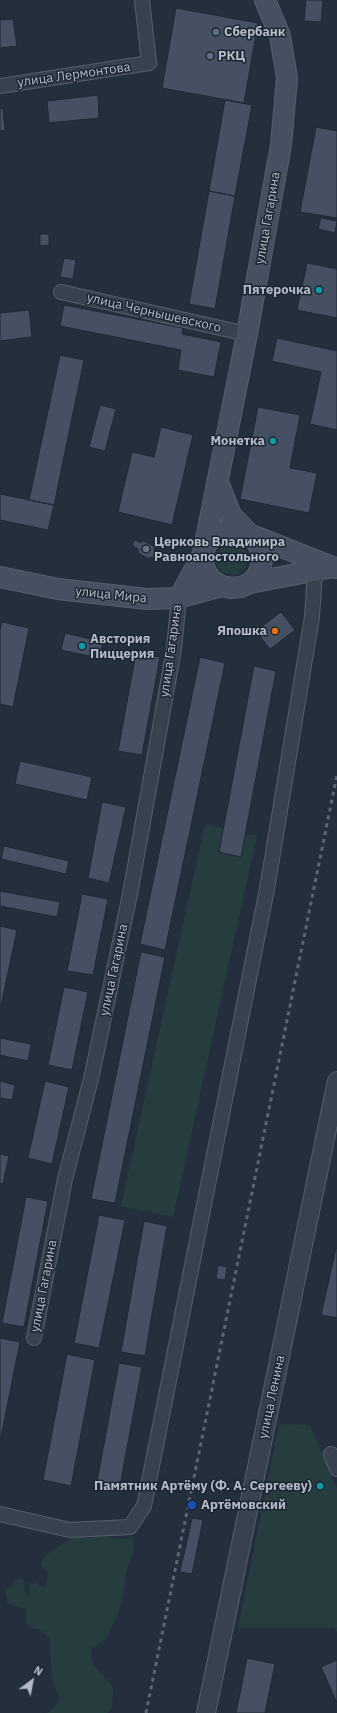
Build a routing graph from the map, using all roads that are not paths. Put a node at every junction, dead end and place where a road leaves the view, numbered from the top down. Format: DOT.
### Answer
graph roads {
  1 [pos="142,0"];
  2 [pos="265,0"];
  3 [pos="0,86"];
  4 [pos="61,292"];
  5 [pos="247,334"];
  6 [pos="218,482"];
  7 [pos="248,534"];
  8 [pos="203,554"];
  9 [pos="328,569"];
  10 [pos="0,577"];
  11 [pos="250,583"];
  12 [pos="222,586"];
  13 [pos="179,598"];
  14 [pos="337,1081"];
  15 [pos="34,1338"];
  16 [pos="331,1454"];
  17 [pos="337,1469"];
  18 [pos="0,1514"];
  19 [pos="206,1713"];
  1 -- 3 [label="street, улица Лермонтова"];
  2 -- 5 [label="main road, улица Гагарина"];
  4 -- 5 [label="street, улица Чернышевского"];
  5 -- 6 [label="main road, улица Гагарина"];
  6 -- 7 [label="main road"];
  6 -- 8 [label="main road, улица Гагарина"];
  7 -- 8 [label="main road"];
  7 -- 9 [label="main road"];
  7 -- 11 [label="main road"];
  8 -- 12 [label="main road"];
  8 -- 13 [label="main road"];
  9 -- 11 [label="main road"];
  9 -- 18 [label="street"];
  10 -- 13 [label="main road, улица Мира"];
  11 -- 12 [label="main road"];
  12 -- 13 [label="main road, улица Мира"];
  13 -- 15 [label="street, улица Гагарина"];
  14 -- 19 [label="street, улица Ленина"];
  16 -- 17 [label="street"];
}
